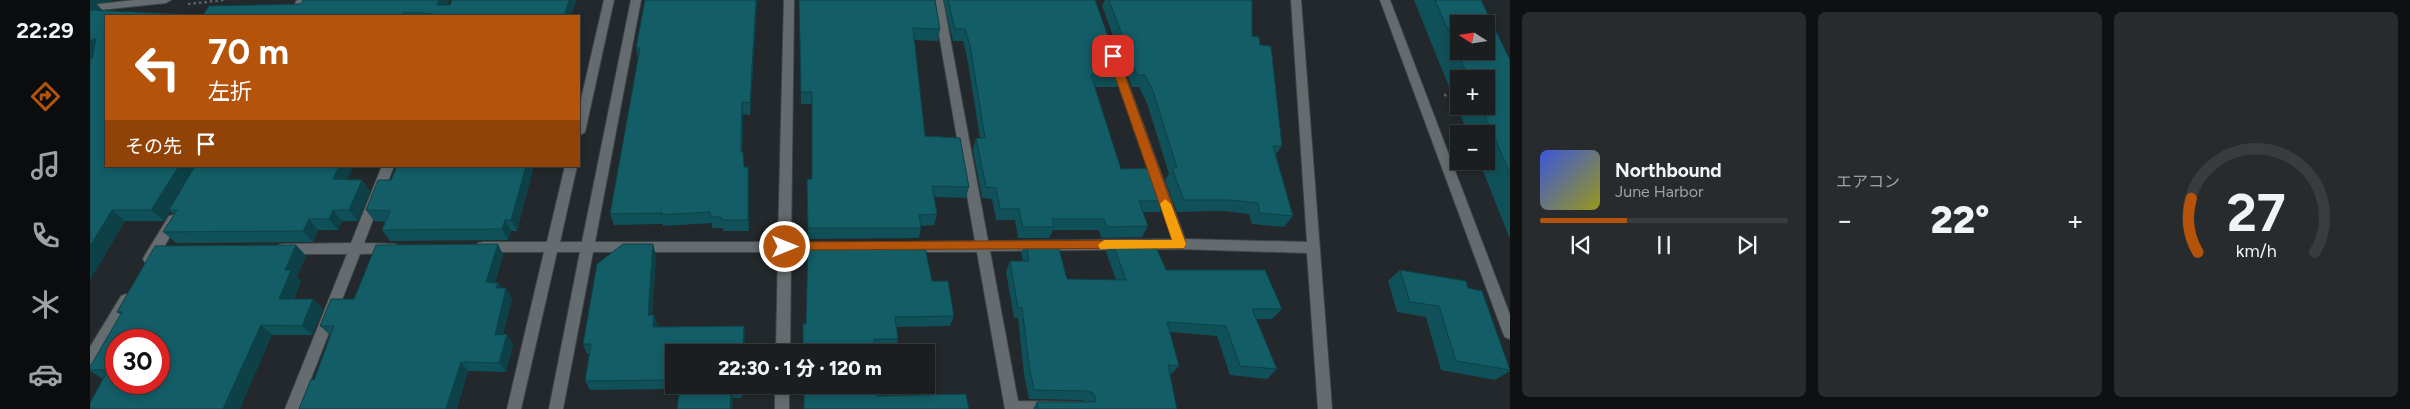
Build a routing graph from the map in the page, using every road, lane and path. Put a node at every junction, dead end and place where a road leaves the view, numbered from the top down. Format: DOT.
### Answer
graph roads {
  1 [pos="166,0"];
  2 [pos="302,0"];
  3 [pos="609,0"];
  4 [pos="636,0"];
  5 [pos="789,0"];
  6 [pos="938,0"];
  7 [pos="1296,0"];
  8 [pos="1385,0"];
  9 [pos="147,1"];
  10 [pos="90,8"];
  11 [pos="137,15"];
  12 [pos="293,15"];
  13 [pos="1110,47"];
  14 [pos="580,128"];
  15 [pos="388,167"];
  16 [pos="571,167"];
  17 [pos="180,208"];
  18 [pos="1180,244"];
  19 [pos="983,246"];
  20 [pos="553,247"];
  21 [pos="785,247"];
  22 [pos="835,247"];
  23 [pos="894,247"];
  24 [pos="355,248"];
  25 [pos="403,248"];
  26 [pos="471,248"];
  27 [pos="589,248"];
  28 [pos="1313,248"];
  29 [pos="176,249"];
  30 [pos="265,249"];
  31 [pos="156,250"];
  32 [pos="146,266"];
  33 [pos="130,292"];
  34 [pos="1510,332"];
  35 [pos="783,344"];
  36 [pos="90,360"];
  37 [pos="782,394"];
  38 [pos="1012,408"];
  39 [pos="292,409"];
  40 [pos="514,409"];
  41 [pos="556,409"];
  42 [pos="782,409"];
  43 [pos="1081,409"];
  44 [pos="1325,409"];
  1 -- 9 [label="street"];
  2 -- 12 [label="street"];
  3 -- 14 [label="street"];
  4 -- 27 [label="street"];
  5 -- 21 [label="street"];
  6 -- 19 [label="street"];
  7 -- 28 [label="street"];
  8 -- 34 [label="street"];
  9 -- 10 [label="street"];
  9 -- 11 [label="street"];
  13 -- 18 [label="street"];
  15 -- 24 [label="street"];
  16 -- 20 [label="street"];
  17 -- 31 [label="street"];
  18 -- 19 [label="street"];
  18 -- 28 [label="street"];
  19 -- 23 [label="street"];
  19 -- 38 [label="street"];
  20 -- 26 [label="street"];
  20 -- 27 [label="street"];
  20 -- 40 [label="street"];
  21 -- 22 [label="street"];
  21 -- 27 [label="street"];
  21 -- 35 [label="street"];
  24 -- 25 [label="street"];
  24 -- 30 [label="street"];
  24 -- 39 [label="street"];
  27 -- 41 [label="street"];
  28 -- 44 [label="street"];
  29 -- 31 [label="street"];
  31 -- 32 [label="street"];
  33 -- 36 [label="street"];
  37 -- 42 [label="street"];
  38 -- 43 [label="street"];
}
